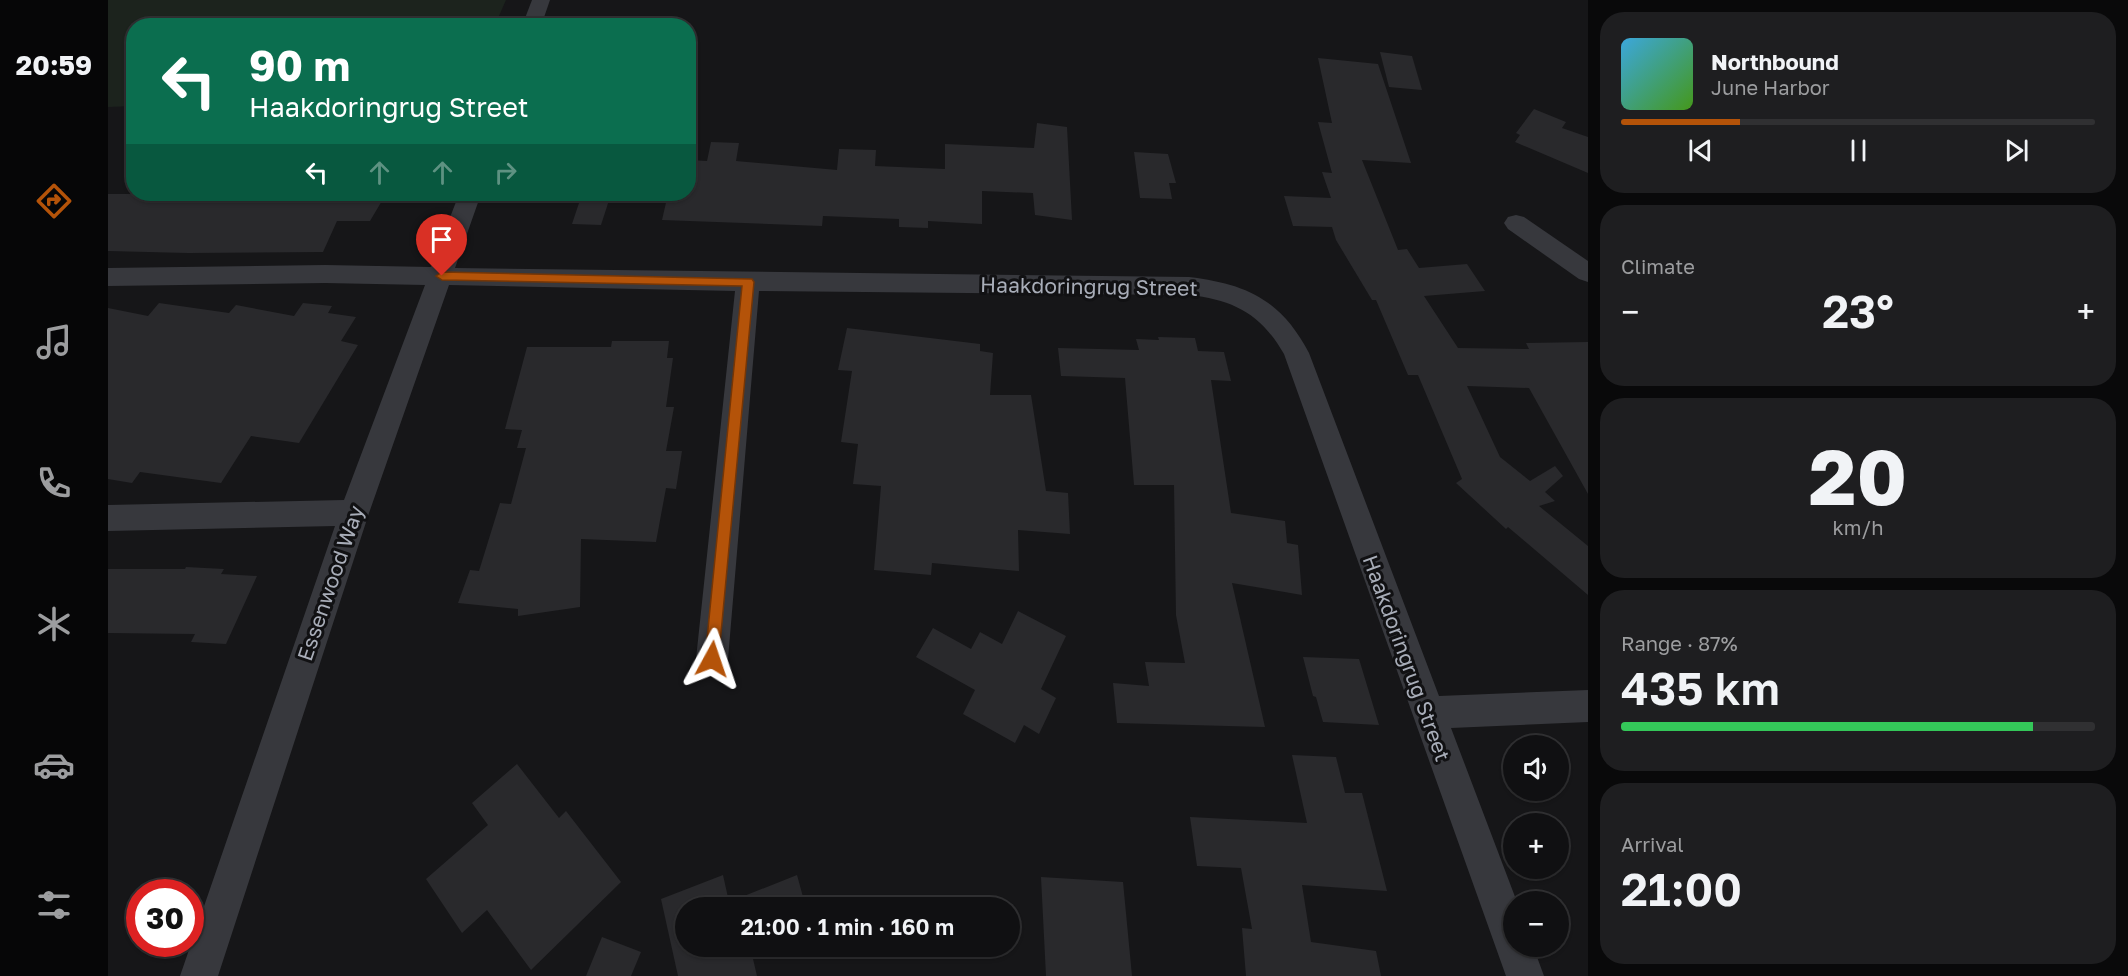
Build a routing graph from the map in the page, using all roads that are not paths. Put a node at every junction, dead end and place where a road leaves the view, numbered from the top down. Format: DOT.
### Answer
graph roads {
  1 [pos="541,0"];
  2 [pos="534,18"];
  3 [pos="468,201"];
  4 [pos="1516,223"];
  5 [pos="1588,273"];
  6 [pos="442,276"];
  7 [pos="108,277"];
  8 [pos="748,282"];
  9 [pos="354,513"];
  10 [pos="108,518"];
  11 [pos="712,659"];
  12 [pos="1588,706"];
  13 [pos="1427,713"];
  14 [pos="1503,916"];
  15 [pos="1518,957"];
  16 [pos="199,976"];
  17 [pos="1525,976"];
  1 -- 2 [label="street"];
  3 -- 6 [label="street, Essenwood Way"];
  4 -- 5 [label="street"];
  6 -- 7 [label="street, Haakdoringrug Street"];
  6 -- 8 [label="street, Haakdoringrug Street"];
  6 -- 9 [label="street, Essenwood Way"];
  8 -- 11 [label="street"];
  8 -- 13 [label="street, Haakdoringrug Street"];
  9 -- 10 [label="street"];
  9 -- 16 [label="street, Essenwood Way"];
  12 -- 13 [label="street"];
  13 -- 14 [label="street, Haakdoringrug Street"];
  15 -- 17 [label="street, Haakdoringrug Street"];
}
